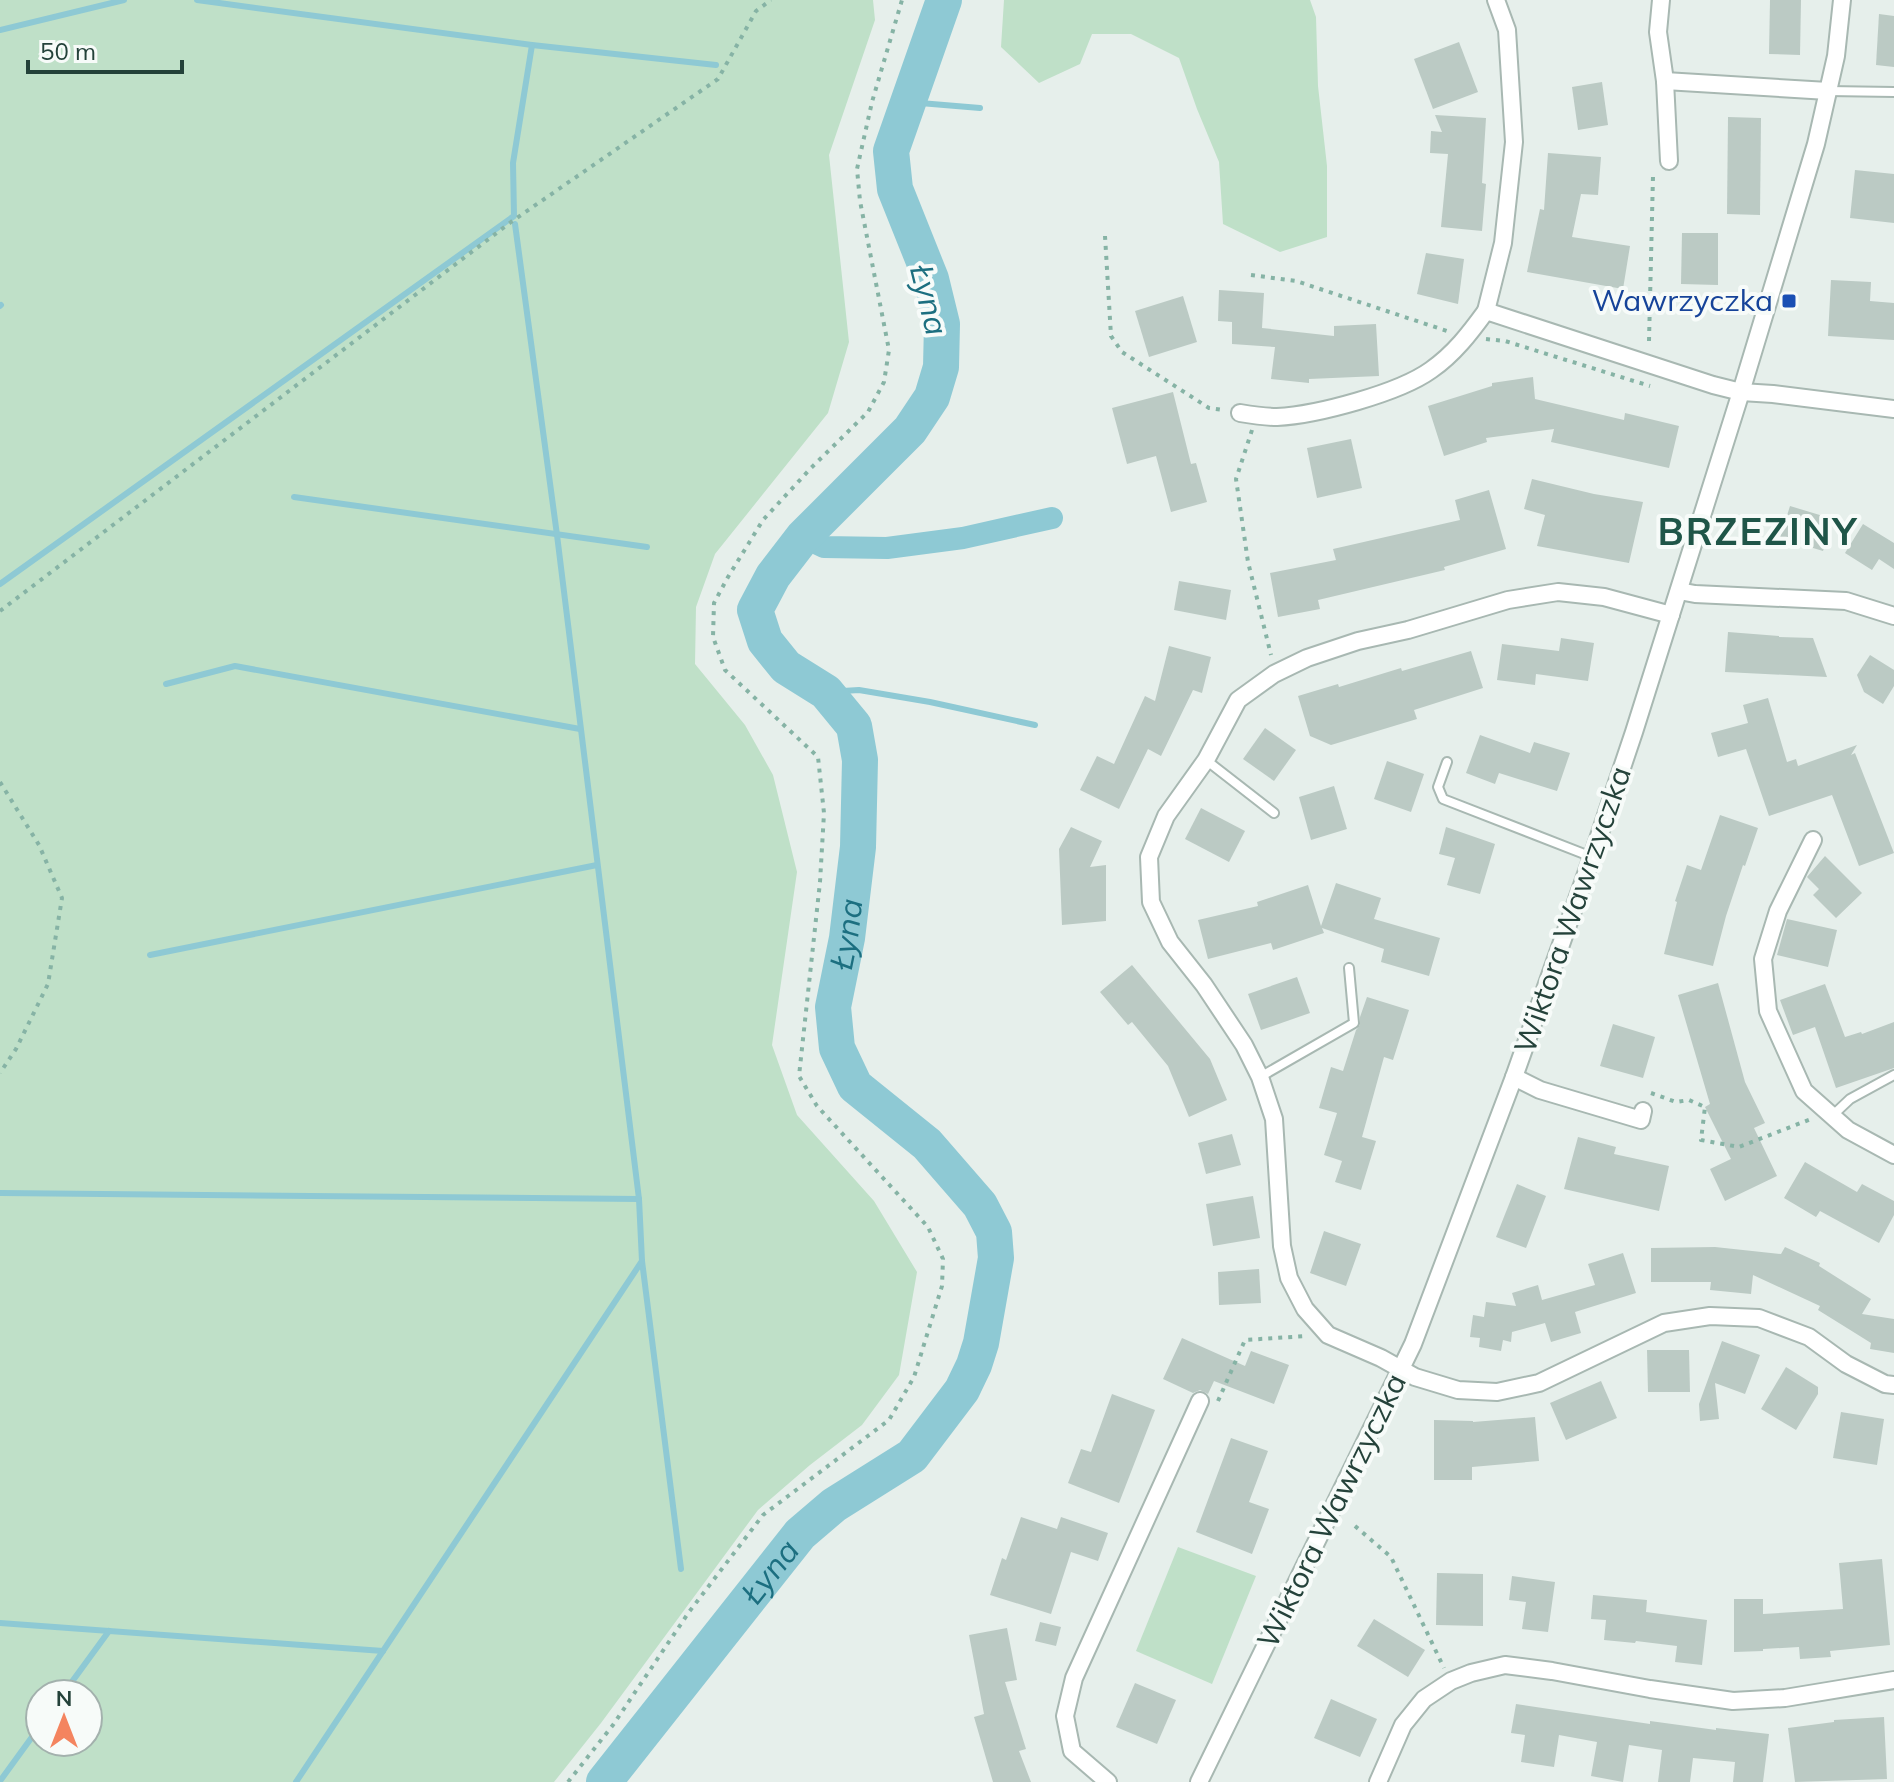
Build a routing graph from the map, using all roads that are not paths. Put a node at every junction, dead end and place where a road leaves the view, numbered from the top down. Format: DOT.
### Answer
graph roads {
  1 [pos="1496,0"];
  2 [pos="1661,0"];
  3 [pos="1842,0"];
  4 [pos="1665,81"];
  5 [pos="1828,91"];
  6 [pos="1894,92"];
  7 [pos="1669,161"];
  8 [pos="1486,311"];
  9 [pos="1741,392"];
  10 [pos="1894,409"];
  11 [pos="1248,415"];
  12 [pos="1679,591"];
  13 [pos="1671,615"];
  14 [pos="1894,616"];
  15 [pos="1206,760"];
  16 [pos="1447,762"];
  17 [pos="1274,813"];
  18 [pos="1813,840"];
  19 [pos="1592,857"];
  20 [pos="1349,968"];
  21 [pos="1894,1075"];
  22 [pos="1260,1077"];
  23 [pos="1514,1077"];
  24 [pos="1643,1111"];
  25 [pos="1832,1116"];
  26 [pos="1894,1155"];
  27 [pos="1401,1371"];
  28 [pos="1894,1385"];
  29 [pos="1200,1401"];
  30 [pos="1894,1680"];
  31 [pos="1108,1782"];
  32 [pos="1199,1782"];
  33 [pos="1378,1782"];
  1 -- 8 [label="street"];
  2 -- 4 [label="street"];
  3 -- 5 [label="street, Wiktora Wawrzyczka"];
  4 -- 5 [label="street"];
  4 -- 7 [label="street"];
  5 -- 6 [label="lane"];
  5 -- 9 [label="street, Wiktora Wawrzyczka"];
  8 -- 9 [label="street"];
  8 -- 11 [label="street"];
  9 -- 10 [label="street"];
  9 -- 12 [label="street, Wiktora Wawrzyczka"];
  12 -- 13 [label="street, Wiktora Wawrzyczka"];
  12 -- 14 [label="street"];
  13 -- 15 [label="street"];
  13 -- 19 [label="street, Wiktora Wawrzyczka"];
  15 -- 17 [label="lane"];
  15 -- 22 [label="street"];
  16 -- 19 [label="lane"];
  18 -- 25 [label="street"];
  19 -- 23 [label="street, Wiktora Wawrzyczka"];
  20 -- 22 [label="lane"];
  21 -- 25 [label="lane"];
  22 -- 27 [label="street"];
  23 -- 24 [label="street"];
  23 -- 27 [label="street, Wiktora Wawrzyczka"];
  25 -- 26 [label="street"];
  27 -- 28 [label="street"];
  27 -- 32 [label="street, Wiktora Wawrzyczka"];
  29 -- 31 [label="street"];
  30 -- 33 [label="street"];
}
